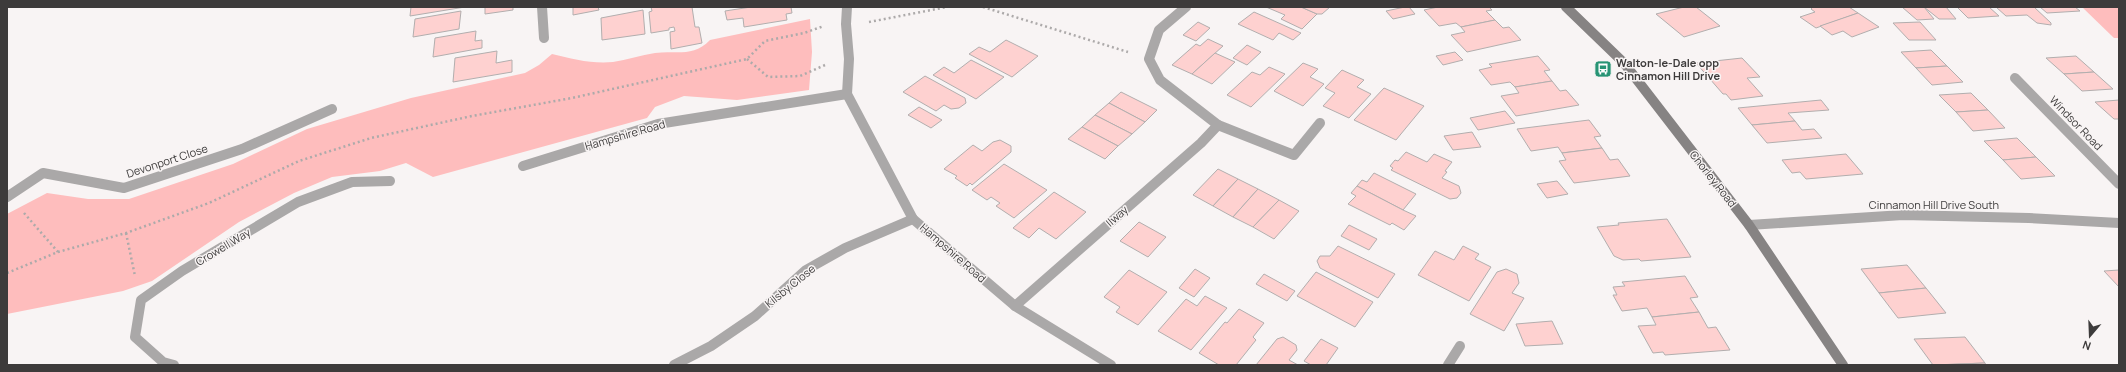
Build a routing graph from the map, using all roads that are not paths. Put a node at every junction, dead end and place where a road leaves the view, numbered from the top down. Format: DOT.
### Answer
graph roads {
  1 [pos="542,7"];
  2 [pos="847,7"];
  3 [pos="1186,7"];
  4 [pos="1566,7"];
  5 [pos="544,38"];
  6 [pos="2016,78"];
  7 [pos="847,94"];
  8 [pos="332,109"];
  9 [pos="1320,123"];
  10 [pos="1218,125"];
  11 [pos="523,166"];
  12 [pos="390,181"];
  13 [pos="2119,184"];
  14 [pos="8,196"];
  15 [pos="913,219"];
  16 [pos="2119,223"];
  17 [pos="1749,225"];
  18 [pos="1015,306"];
  19 [pos="1460,346"];
  20 [pos="174,365"];
  21 [pos="674,365"];
  22 [pos="1111,365"];
  23 [pos="1448,365"];
  24 [pos="1843,365"];
  1 -- 5 [label="street"];
  2 -- 7 [label="street"];
  3 -- 10 [label="street"];
  4 -- 17 [label="main road, Chorley Road"];
  6 -- 13 [label="street, Windsor Road"];
  7 -- 11 [label="street, Hampshire Road"];
  7 -- 15 [label="street, Hampshire Road"];
  8 -- 14 [label="street, Devonport Close"];
  9 -- 10 [label="street"];
  10 -- 18 [label="street, Ilway"];
  12 -- 20 [label="street, Crowell Way"];
  15 -- 18 [label="street, Hampshire Road"];
  15 -- 21 [label="street, Kilsby Close"];
  16 -- 17 [label="street, Cinnamon Hill Drive South"];
  17 -- 24 [label="main road, Chorley Road"];
  18 -- 22 [label="street, Hampshire Road"];
  19 -- 23 [label="street"];
}
